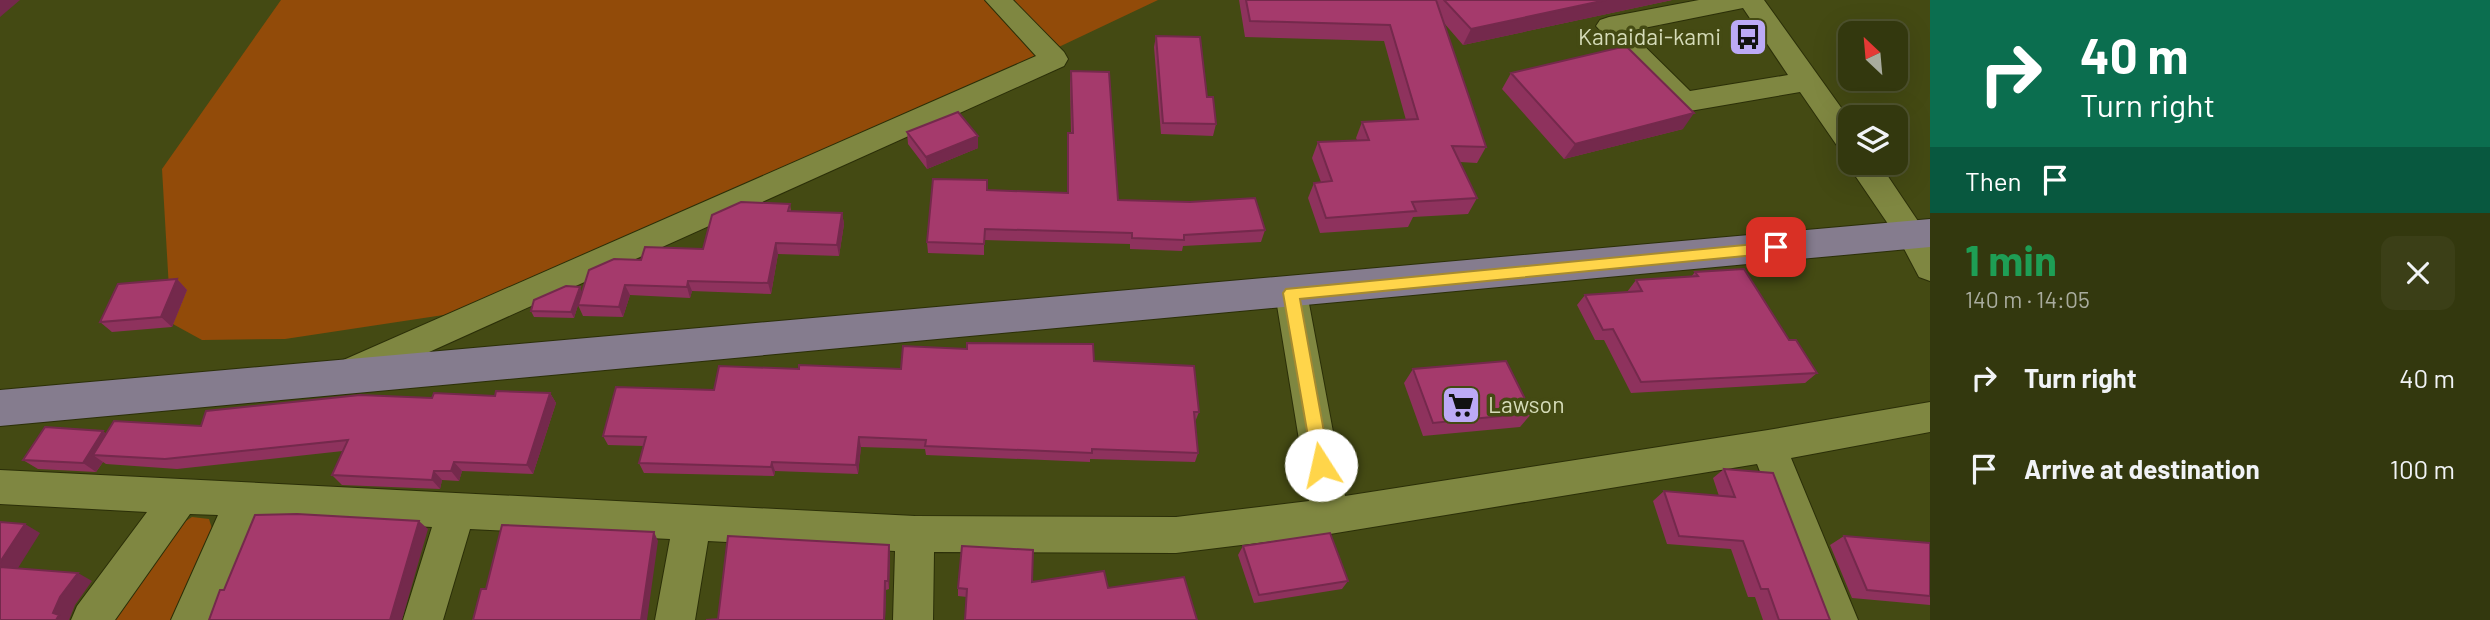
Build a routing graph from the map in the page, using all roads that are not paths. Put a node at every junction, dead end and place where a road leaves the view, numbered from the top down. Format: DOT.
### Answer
graph roads {
  1 [pos="998,0"];
  2 [pos="1742,0"];
  3 [pos="1751,0"];
  4 [pos="1807,81"];
  5 [pos="1838,126"];
  6 [pos="1873,175"];
  7 [pos="1921,234"];
  8 [pos="1930,268"];
  9 [pos="1291,293"];
  10 [pos="335,378"];
  11 [pos="0,408"];
  12 [pos="1930,417"];
  13 [pos="1769,446"];
  14 [pos="0,487"];
  15 [pos="180,497"];
  16 [pos="244,500"];
  17 [pos="456,511"];
  18 [pos="1330,516"];
  19 [pos="692,523"];
  20 [pos="915,534"];
  21 [pos="91,620"];
  22 [pos="191,620"];
  23 [pos="423,620"];
  24 [pos="676,620"];
  25 [pos="912,620"];
  26 [pos="1838,620"];
  1 -- 10 [label="street"];
  2 -- 4 [label="street"];
  3 -- 4 [label="street"];
  4 -- 5 [label="street"];
  6 -- 7 [label="street"];
  7 -- 8 [label="street"];
  7 -- 9 [label="main road"];
  9 -- 10 [label="main road"];
  9 -- 18 [label="street"];
  10 -- 11 [label="main road"];
  12 -- 13 [label="street"];
  13 -- 18 [label="street"];
  13 -- 26 [label="street"];
  14 -- 15 [label="street"];
  15 -- 16 [label="street"];
  15 -- 21 [label="street"];
  16 -- 17 [label="street"];
  16 -- 22 [label="street"];
  17 -- 19 [label="street"];
  17 -- 23 [label="street"];
  18 -- 20 [label="street"];
  19 -- 20 [label="street"];
  19 -- 24 [label="street"];
  20 -- 25 [label="street"];
}
